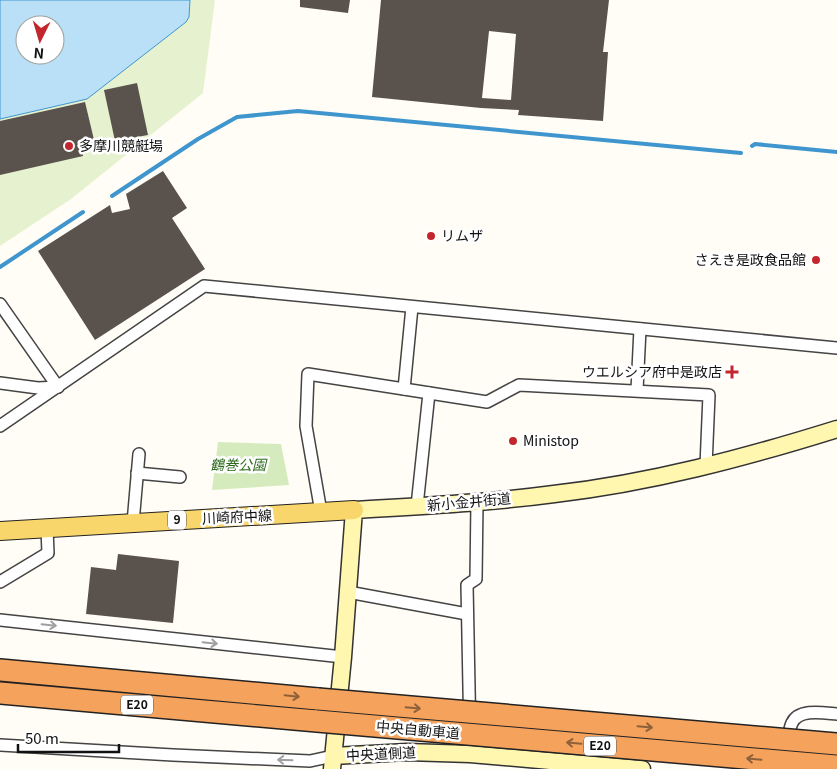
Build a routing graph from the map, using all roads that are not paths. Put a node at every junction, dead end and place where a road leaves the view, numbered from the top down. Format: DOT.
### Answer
graph roads {
  1 [pos="0,304"];
  2 [pos="412,307"];
  3 [pos="640,328"];
  4 [pos="837,348"];
  5 [pos="0,383"];
  6 [pos="58,387"];
  7 [pos="404,389"];
  8 [pos="637,390"];
  9 [pos="429,393"];
  10 [pos="0,426"];
  11 [pos="837,429"];
  12 [pos="139,454"];
  13 [pos="706,466"];
  14 [pos="137,473"];
  15 [pos="180,477"];
  16 [pos="477,502"];
  17 [pos="418,506"];
  18 [pos="354,510"];
  19 [pos="320,512"];
  20 [pos="133,523"];
  21 [pos="47,529"];
  22 [pos="0,531"];
  23 [pos="0,582"];
  24 [pos="348,592"];
  25 [pos="467,614"];
  26 [pos="0,620"];
  27 [pos="343,657"];
  28 [pos="0,659"];
  29 [pos="0,670"];
  30 [pos="0,693"];
  31 [pos="266,693"];
  32 [pos="0,707"];
  33 [pos="837,714"];
  34 [pos="273,717"];
  35 [pos="837,744"];
  36 [pos="0,745"];
  37 [pos="470,754"];
  38 [pos="333,763"];
  39 [pos="837,766"];
  40 [pos="642,769"];
  41 [pos="782,769"];
  1 -- 6 [label="street"];
  2 -- 3 [label="street"];
  2 -- 6 [label="street"];
  2 -- 7 [label="street"];
  3 -- 4 [label="street"];
  3 -- 8 [label="street"];
  5 -- 6 [label="street"];
  6 -- 10 [label="street"];
  7 -- 9 [label="street"];
  7 -- 19 [label="street"];
  8 -- 9 [label="street"];
  8 -- 13 [label="street"];
  9 -- 17 [label="street"];
  11 -- 13 [label="main road, 新小金井街道"];
  12 -- 14 [label="street"];
  13 -- 16 [label="main road, 新小金井街道"];
  14 -- 15 [label="street"];
  14 -- 20 [label="street"];
  16 -- 17 [label="main road, 新小金井街道"];
  16 -- 25 [label="street"];
  17 -- 18 [label="main road, 新小金井街道"];
  18 -- 19 [label="main road, 川崎府中線 / 9"];
  18 -- 24 [label="main road"];
  19 -- 20 [label="main road, 川崎府中線 / 9"];
  20 -- 21 [label="main road, 川崎府中線 / 9"];
  21 -- 22 [label="main road, 川崎府中線 / 9"];
  21 -- 23 [label="street"];
  24 -- 25 [label="street"];
  24 -- 27 [label="main road"];
  25 -- 37 [label="street"];
  26 -- 27 [label="street, one-way"];
  27 -- 38 [label="main road"];
  28 -- 31 [label="highway"];
  29 -- 31 [label="highway, 中央自動車道 / E20"];
  30 -- 34 [label="highway, 中央自動車道 / E20"];
  31 -- 35 [label="highway, 中央自動車道 / E20, one-way, bridge"];
  32 -- 34 [label="highway"];
  33 -- 41 [label="street"];
  39 -- 34 [label="highway, 中央自動車道 / E20, one-way, bridge"];
  38 -- 36 [label="street, 中央道側道, one-way"];
  37 -- 38 [label="main road, 中央道側道"];
  37 -- 40 [label="main road, 中央道側道"];
}
